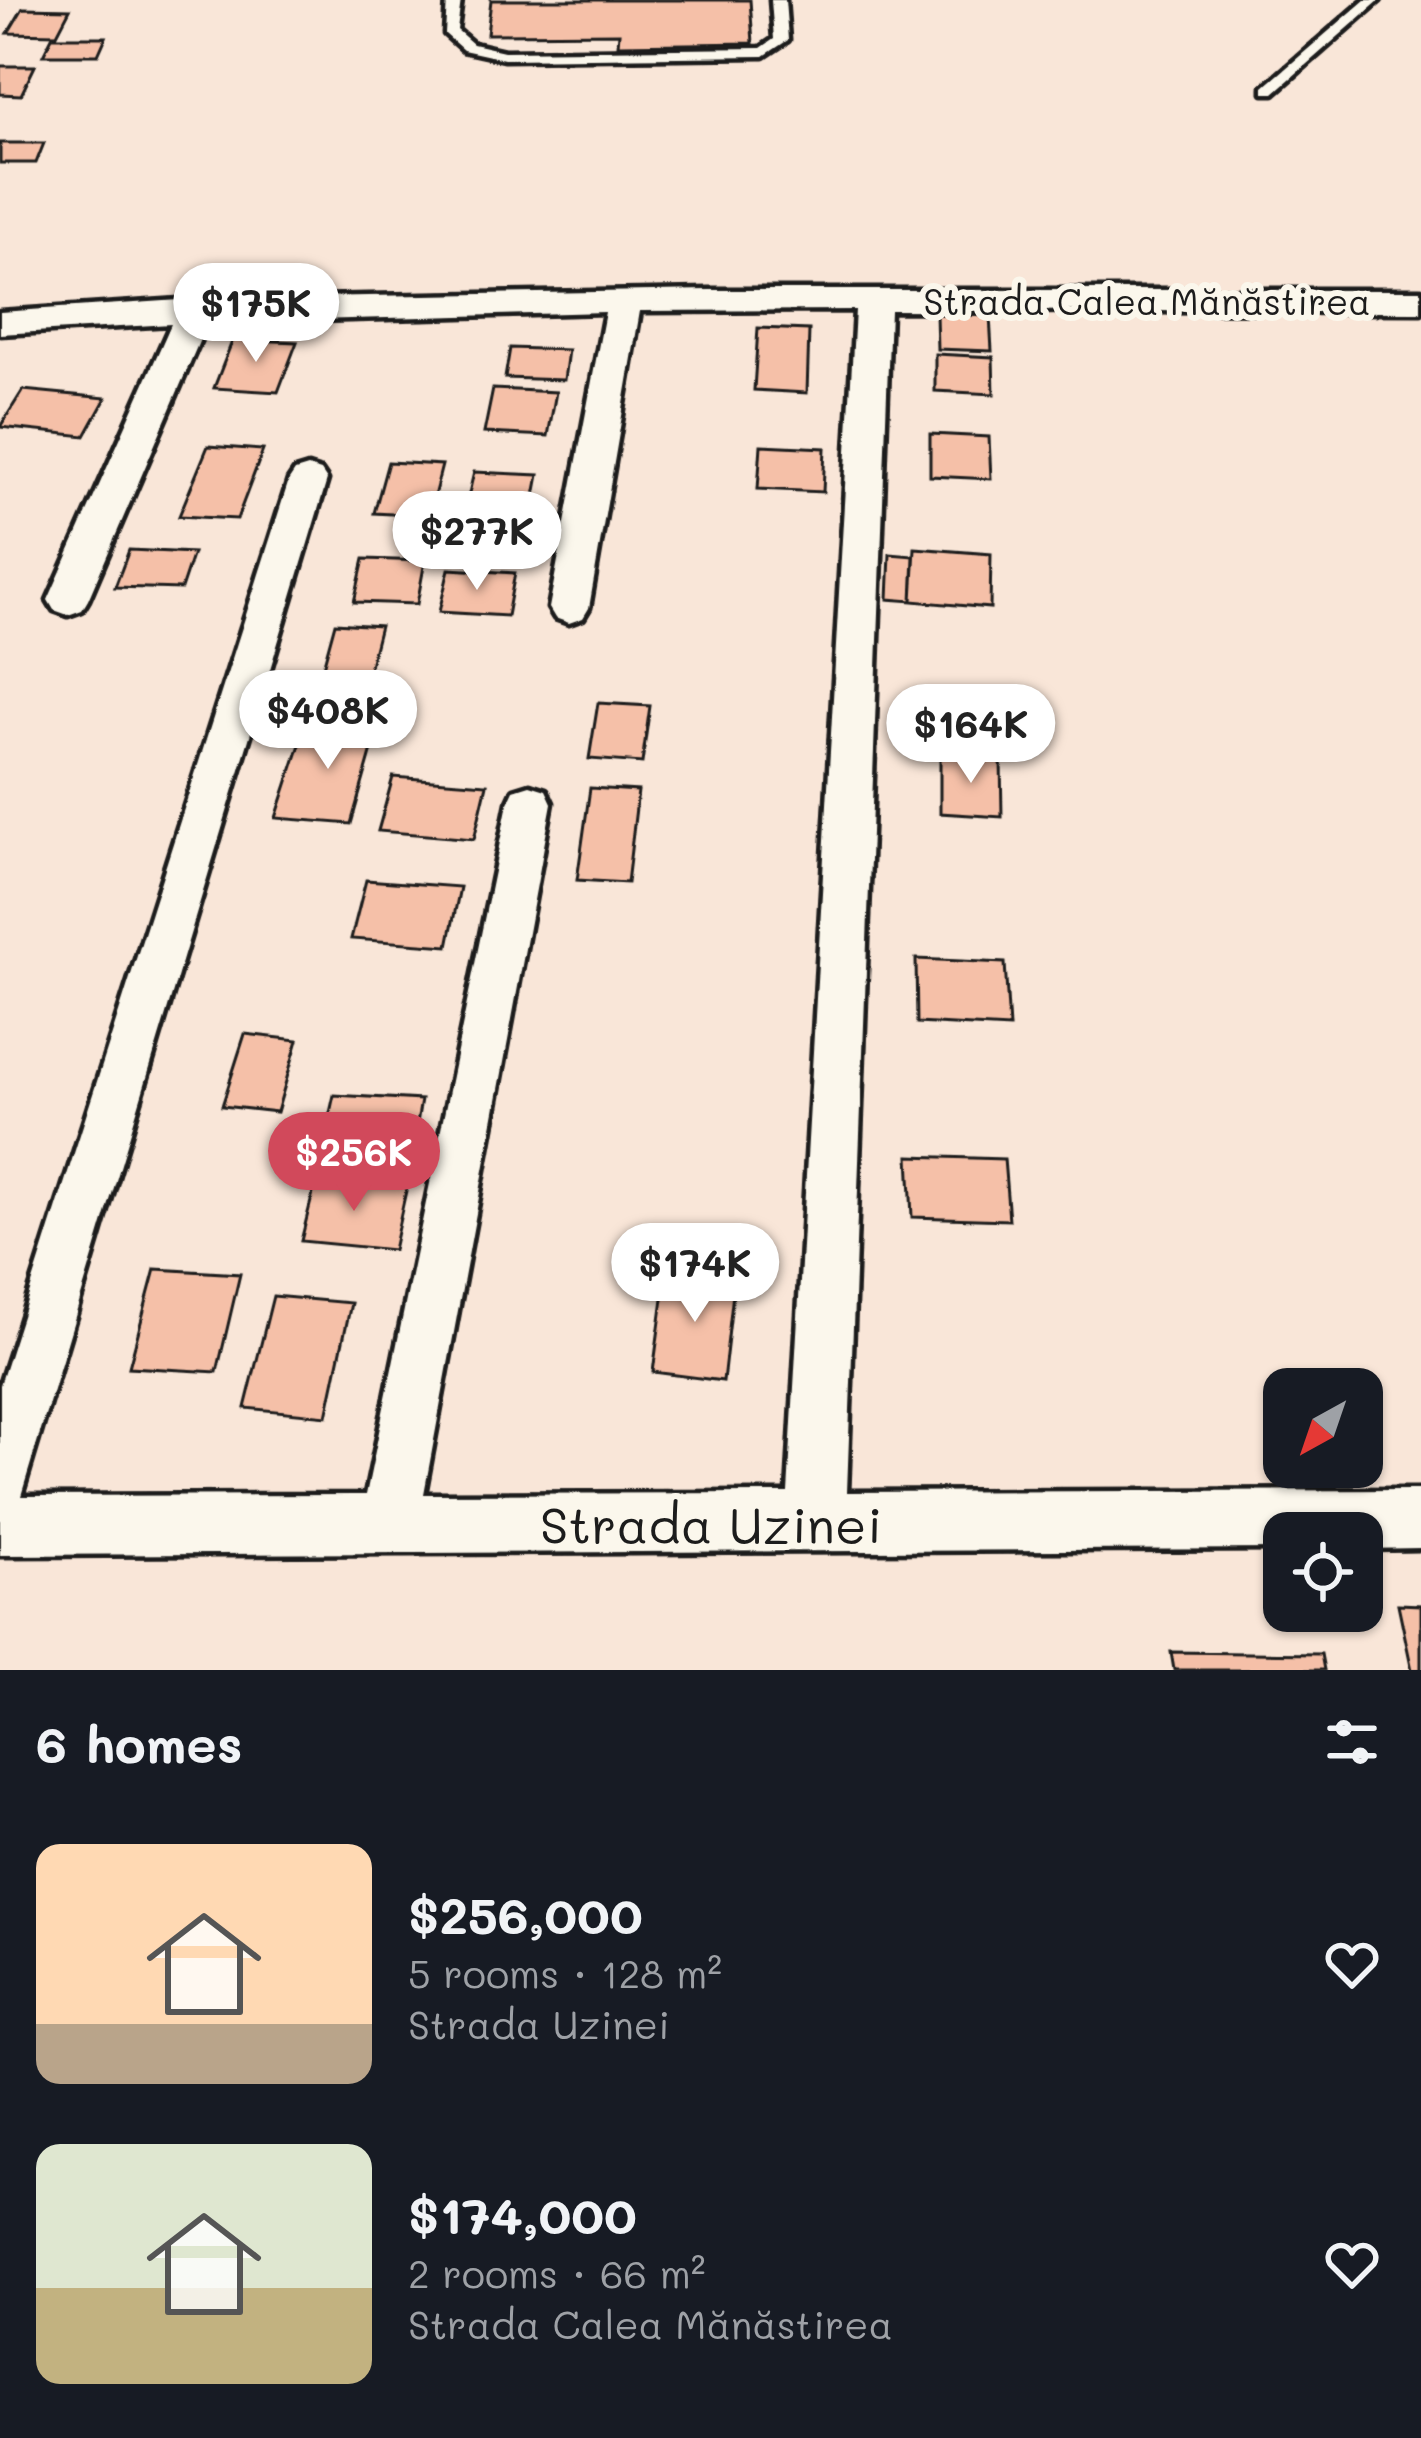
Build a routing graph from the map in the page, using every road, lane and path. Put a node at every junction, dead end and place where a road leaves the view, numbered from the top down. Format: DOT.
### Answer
graph roads {
  1 [pos="454,0"];
  2 [pos="778,0"];
  3 [pos="1373,0"];
  4 [pos="1269,90"];
  5 [pos="874,299"];
  6 [pos="1421,301"];
  7 [pos="624,302"];
  8 [pos="195,310"];
  9 [pos="0,323"];
  10 [pos="308,480"];
  11 [pos="68,601"];
  12 [pos="569,608"];
  13 [pos="530,803"];
  14 [pos="0,1476"];
  15 [pos="1421,1520"];
  16 [pos="816,1522"];
  17 [pos="389,1524"];
  18 [pos="0,1526"];
  1 -- 2 [label="lane"];
  3 -- 4 [label="lane"];
  5 -- 6 [label="street, Strada Calea Mănăstirea"];
  5 -- 7 [label="street, Strada Calea Mănăstirea"];
  5 -- 16 [label="street, Strada Calea Mănăstirea"];
  7 -- 8 [label="street, Strada Calea Mănăstirea"];
  7 -- 12 [label="street"];
  8 -- 9 [label="street, Strada Calea Mănăstirea"];
  8 -- 11 [label="street"];
  10 -- 14 [label="street"];
  13 -- 17 [label="street"];
  15 -- 16 [label="street, Strada Uzinei"];
  16 -- 17 [label="street, Strada Uzinei"];
  17 -- 18 [label="street, Strada Uzinei"];
}
